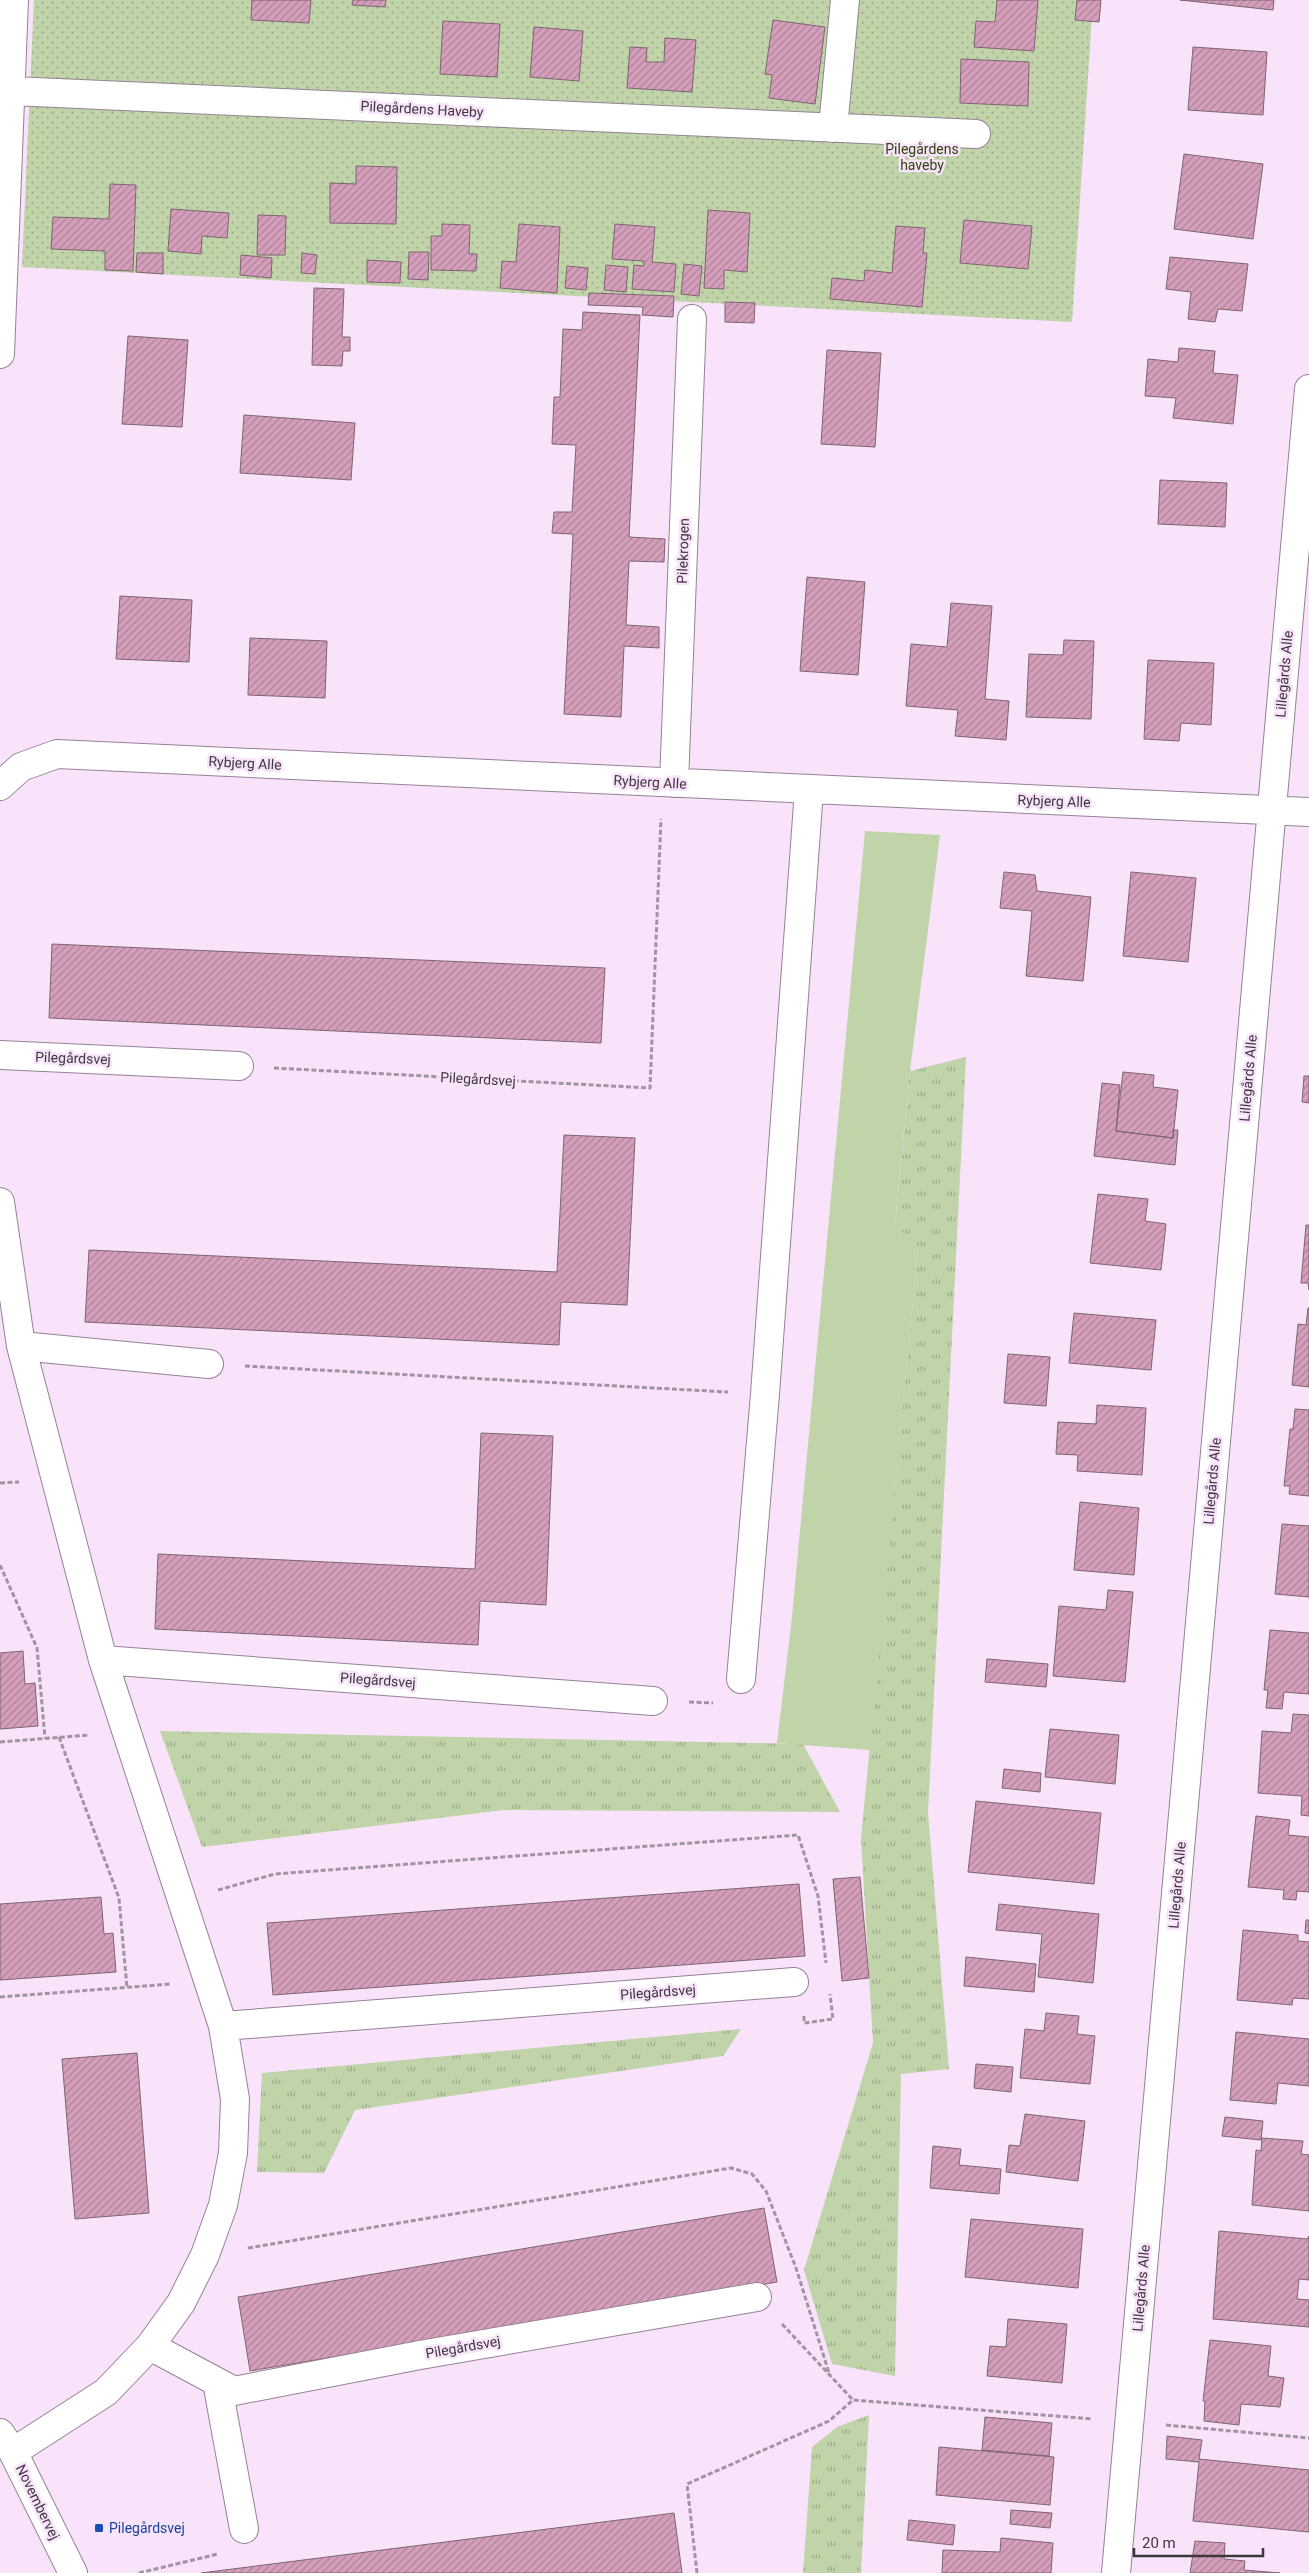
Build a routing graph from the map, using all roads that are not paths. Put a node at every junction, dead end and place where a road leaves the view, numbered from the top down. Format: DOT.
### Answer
graph roads {
  1 [pos="14,0"];
  2 [pos="845,0"];
  3 [pos="12,91"];
  4 [pos="833,128"];
  5 [pos="976,134"];
  6 [pos="692,318"];
  7 [pos="0,354"];
  8 [pos="1309,389"];
  9 [pos="668,783"];
  10 [pos="0,786"];
  11 [pos="809,790"];
  12 [pos="1272,810"];
  13 [pos="1309,812"];
  14 [pos="0,1055"];
  15 [pos="239,1066"];
  16 [pos="0,1202"];
  17 [pos="22,1346"];
  18 [pos="209,1364"];
  19 [pos="102,1660"];
  20 [pos="741,1679"];
  21 [pos="654,1701"];
  22 [pos="794,1982"];
  23 [pos="222,2026"];
  24 [pos="758,2297"];
  25 [pos="150,2346"];
  26 [pos="217,2382"];
  27 [pos="6,2443"];
  28 [pos="244,2529"];
  29 [pos="73,2573"];
  30 [pos="1116,2573"];
  1 -- 3 [label="street"];
  2 -- 4 [label="street"];
  3 -- 4 [label="street, Pilegårdens Haveby"];
  3 -- 7 [label="street"];
  4 -- 5 [label="street, Pilegårdens Haveby"];
  6 -- 9 [label="street, Pilekrogen"];
  8 -- 12 [label="street, Lillegårds Alle"];
  9 -- 10 [label="street, Rybjerg Alle"];
  9 -- 11 [label="street, Rybjerg Alle"];
  11 -- 12 [label="street, Rybjerg Alle"];
  11 -- 20 [label="street"];
  12 -- 13 [label="street, Rybjerg Alle"];
  12 -- 30 [label="street, Lillegårds Alle"];
  14 -- 15 [label="street, Pilegårdsvej"];
  16 -- 17 [label="street"];
  17 -- 18 [label="street"];
  17 -- 19 [label="street"];
  19 -- 21 [label="street, Pilegårdsvej"];
  19 -- 23 [label="street"];
  22 -- 23 [label="street, Pilegårdsvej"];
  23 -- 25 [label="street"];
  24 -- 26 [label="street, Pilegårdsvej"];
  25 -- 26 [label="street, Pilegårdsvej"];
  25 -- 27 [label="street"];
  26 -- 28 [label="street"];
  27 -- 29 [label="street, Novembervej"];
}
